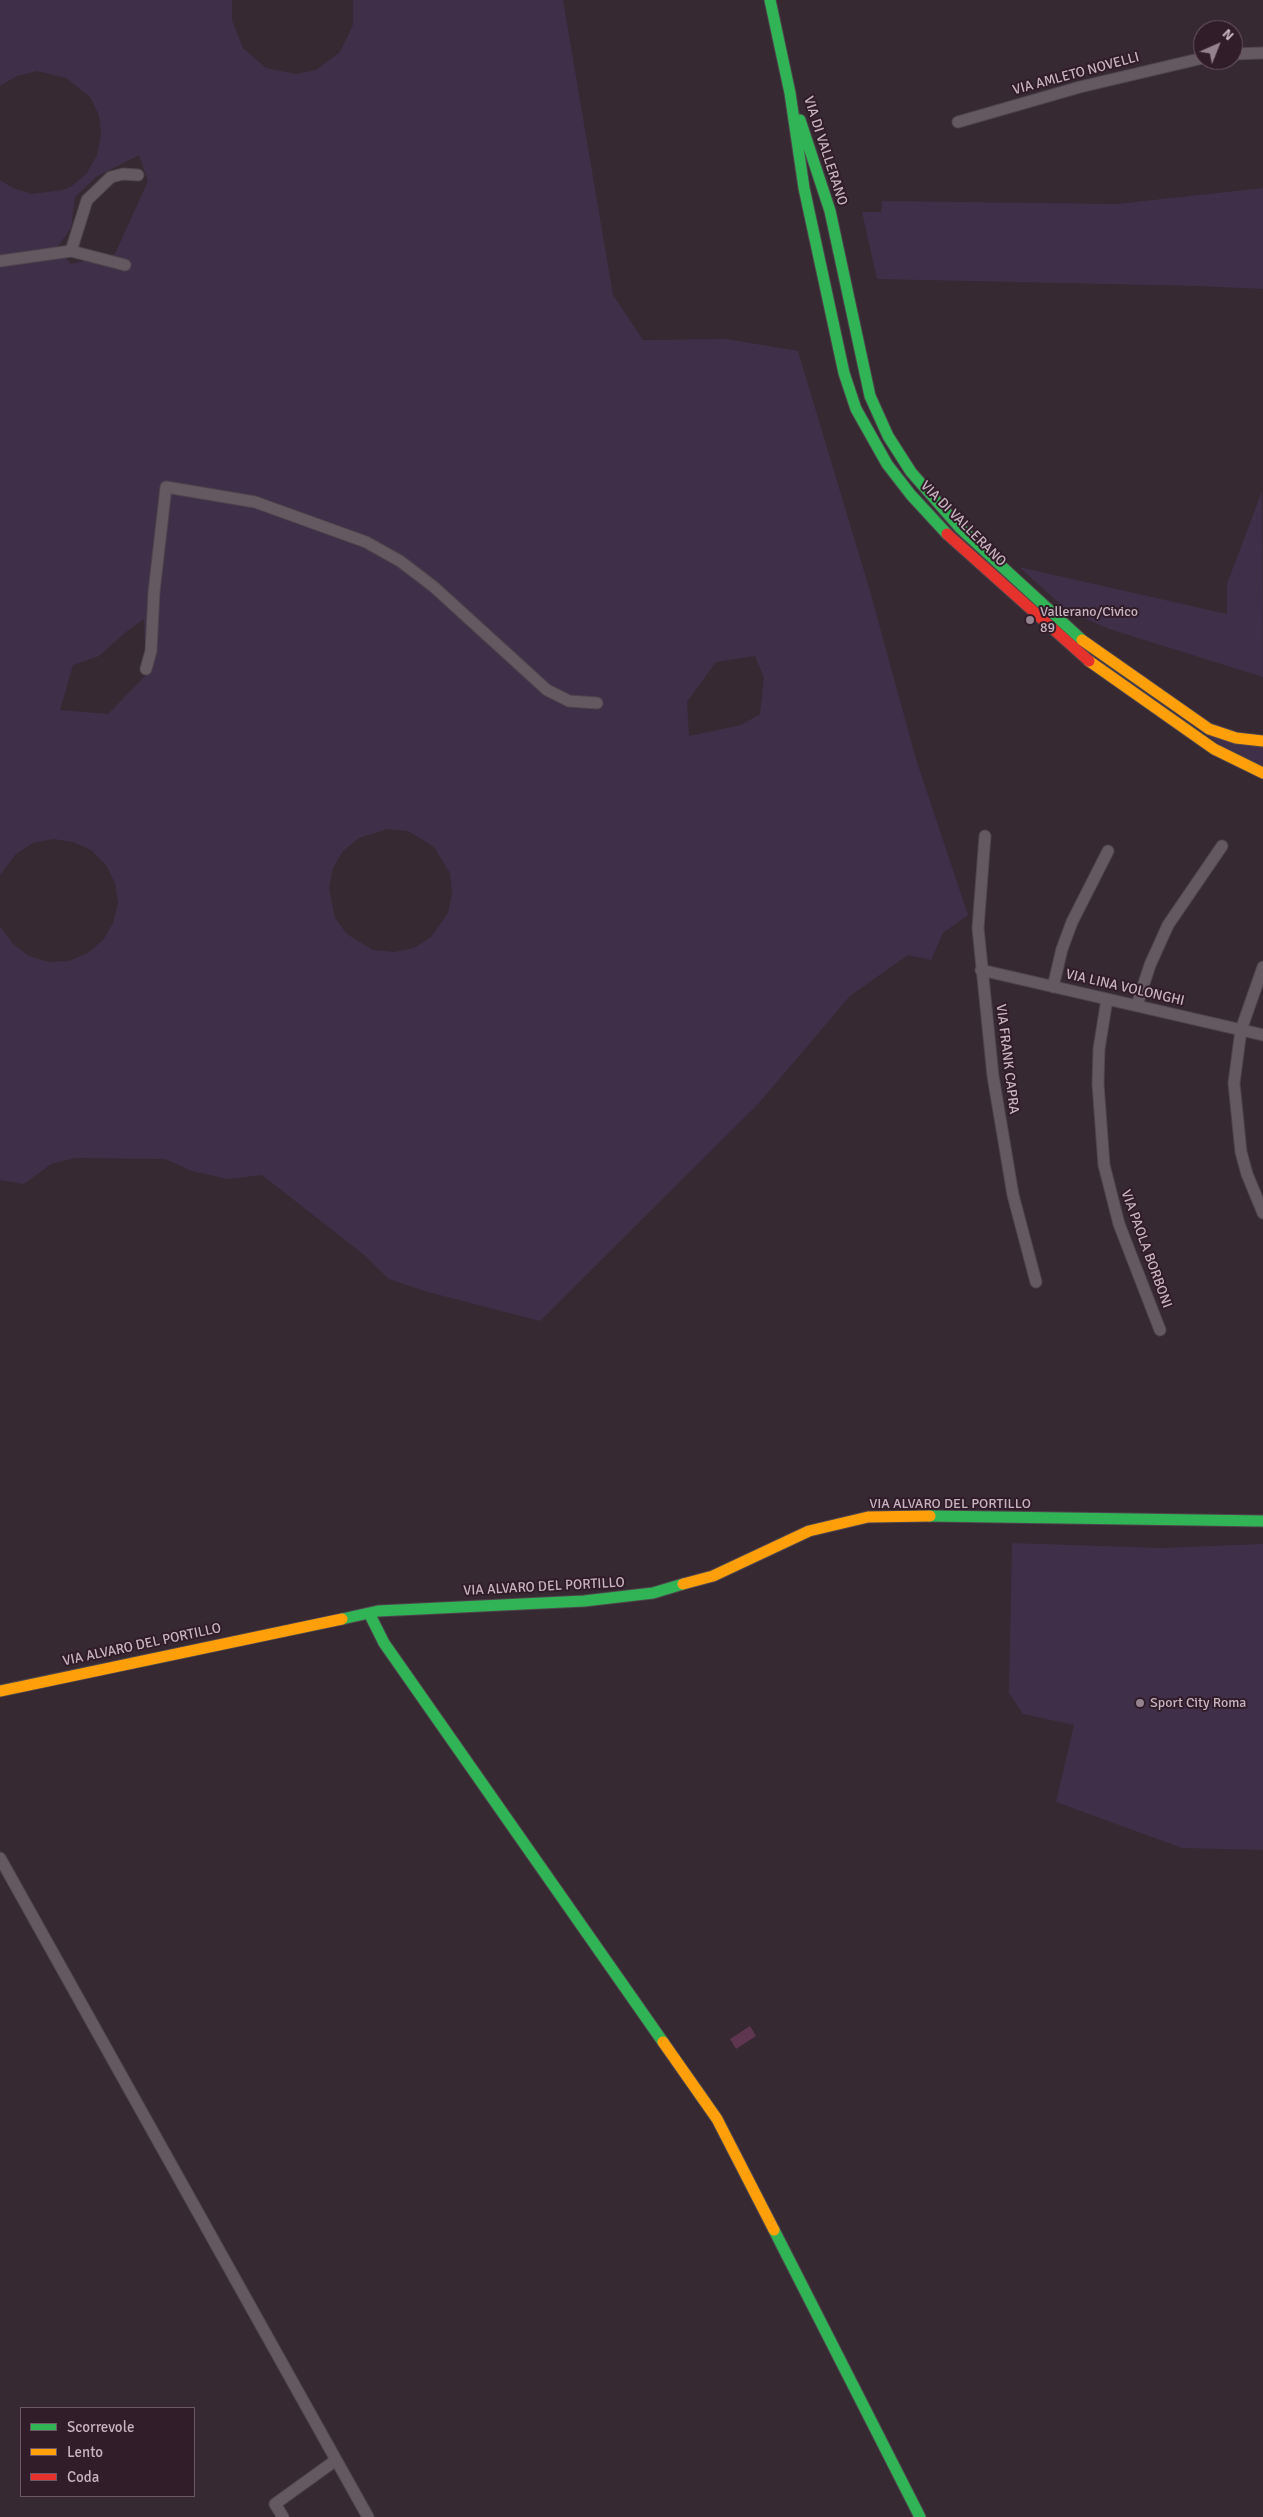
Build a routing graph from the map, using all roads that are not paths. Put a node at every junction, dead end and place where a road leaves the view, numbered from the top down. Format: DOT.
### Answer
graph roads {
  1 [pos="770,0"];
  2 [pos="1263,53"];
  3 [pos="1243,54"];
  4 [pos="1193,60"];
  5 [pos="790,93"];
  6 [pos="958,122"];
  7 [pos="138,175"];
  8 [pos="71,251"];
  9 [pos="0,261"];
  10 [pos="125,264"];
  11 [pos="146,669"];
  12 [pos="597,703"];
  13 [pos="1263,740"];
  14 [pos="1263,773"];
  15 [pos="985,836"];
  16 [pos="1222,846"];
  17 [pos="1108,851"];
  18 [pos="1263,966"];
  19 [pos="981,970"];
  20 [pos="1053,987"];
  21 [pos="1107,999"];
  22 [pos="1137,1006"];
  23 [pos="1241,1030"];
  24 [pos="1263,1035"];
  25 [pos="1263,1213"];
  26 [pos="1036,1282"];
  27 [pos="1160,1330"];
  28 [pos="1263,1521"];
  29 [pos="369,1613"];
  30 [pos="0,1692"];
  31 [pos="0,1858"];
  32 [pos="336,2460"];
  33 [pos="283,2517"];
  34 [pos="368,2517"];
  35 [pos="920,2517"];
  1 -- 5 [label="street, VIA DI VALLERANO"];
  2 -- 3 [label="street"];
  4 -- 6 [label="street, VIA AMLETO NOVELLI"];
  5 -- 13 [label="street, VIA DI VALLERANO"];
  5 -- 14 [label="street, VIA DI VALLERANO"];
  7 -- 8 [label="street"];
  8 -- 9 [label="street"];
  8 -- 10 [label="street"];
  11 -- 12 [label="street"];
  15 -- 19 [label="street, VIA FRANK CAPRA"];
  16 -- 22 [label="street"];
  17 -- 20 [label="street"];
  18 -- 23 [label="street"];
  19 -- 20 [label="street, VIA LINA VOLONGHI"];
  19 -- 26 [label="street, VIA FRANK CAPRA"];
  20 -- 21 [label="street, VIA LINA VOLONGHI"];
  21 -- 22 [label="street, VIA LINA VOLONGHI"];
  21 -- 27 [label="street, VIA PAOLA BORBONI"];
  22 -- 23 [label="street, VIA LINA VOLONGHI"];
  23 -- 24 [label="street, VIA LINA VOLONGHI"];
  23 -- 25 [label="street"];
  28 -- 29 [label="street, VIA ALVARO DEL PORTILLO"];
  29 -- 30 [label="street, VIA ALVARO DEL PORTILLO"];
  29 -- 35 [label="street"];
  31 -- 32 [label="street"];
  32 -- 33 [label="street"];
  32 -- 34 [label="street"];
}
